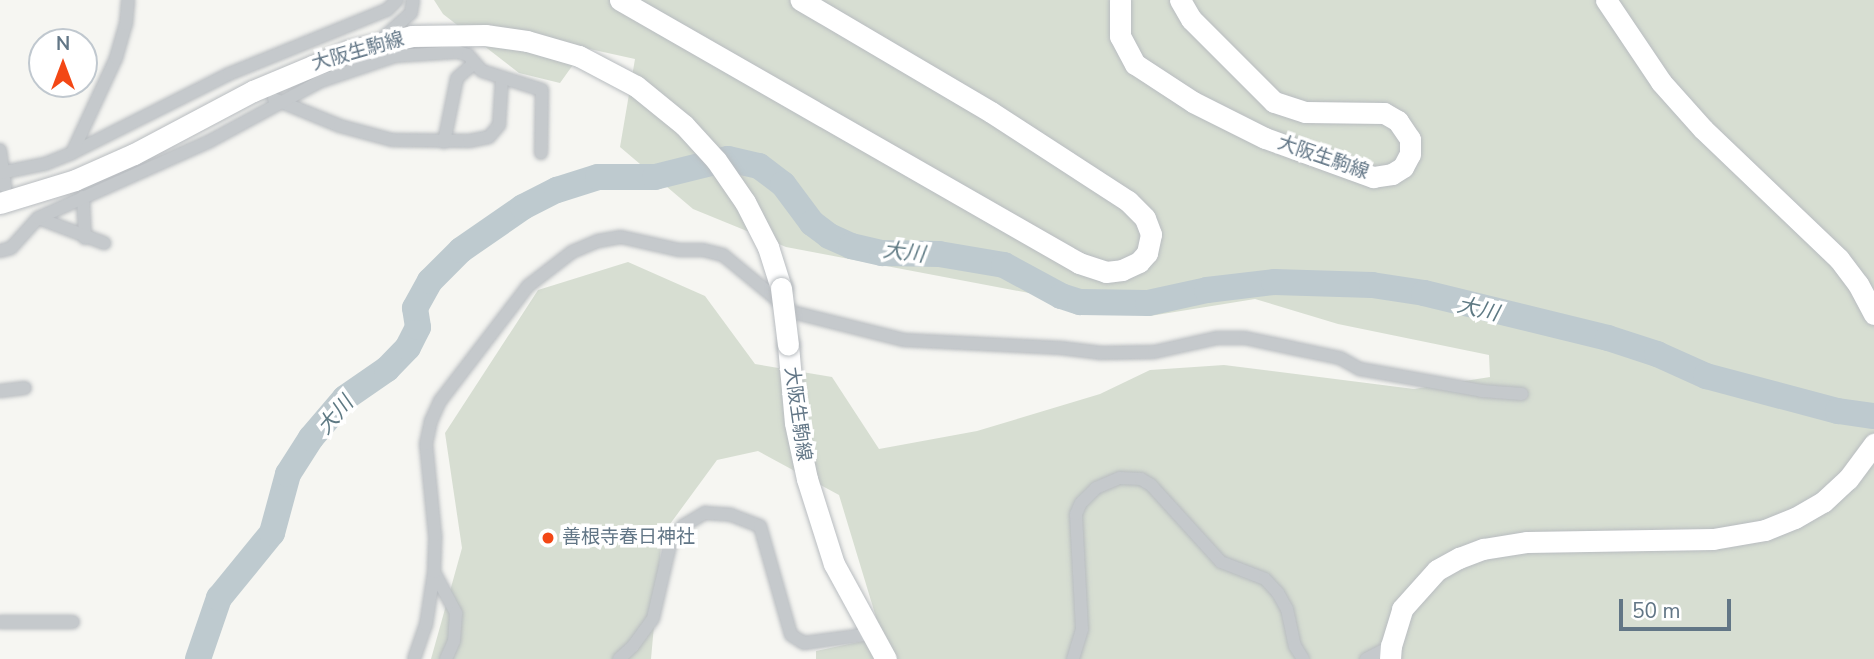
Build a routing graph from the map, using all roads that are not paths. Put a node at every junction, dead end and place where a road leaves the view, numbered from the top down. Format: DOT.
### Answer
graph roads {
  1 [pos="128,0"];
  2 [pos="397,0"];
  3 [pos="413,0"];
  4 [pos="620,0"];
  5 [pos="801,0"];
  6 [pos="1120,0"];
  7 [pos="1180,0"];
  8 [pos="1606,0"];
  9 [pos="381,41"];
  10 [pos="472,64"];
  11 [pos="243,69"];
  12 [pos="502,78"];
  13 [pos="255,80"];
  14 [pos="275,100"];
  15 [pos="444,142"];
  16 [pos="0,150"];
  17 [pos="72,153"];
  18 [pos="541,153"];
  19 [pos="3,172"];
  20 [pos="3,195"];
  21 [pos="83,197"];
  22 [pos="37,218"];
  23 [pos="85,238"];
  24 [pos="104,243"];
  25 [pos="0,251"];
  26 [pos="1873,311"];
  27 [pos="25,388"];
  28 [pos="0,391"];
  29 [pos="1522,394"];
  30 [pos="1874,443"];
  31 [pos="434,572"];
  32 [pos="0,622"];
  33 [pos="73,622"];
  34 [pos="871,634"];
  35 [pos="1390,653"];
  36 [pos="414,659"];
  37 [pos="446,659"];
  38 [pos="619,659"];
  39 [pos="887,659"];
  40 [pos="1073,659"];
  41 [pos="1303,659"];
  42 [pos="1366,659"];
  1 -- 17 [label="street"];
  2 -- 11 [label="street"];
  3 -- 9 [label="street"];
  4 -- 5 [label="main road"];
  6 -- 7 [label="main road, 大阪生駒線"];
  8 -- 26 [label="main road"];
  9 -- 20 [label="main road, 大阪生駒線"];
  9 -- 34 [label="main road, 大阪生駒線, bridge"];
  10 -- 12 [label="street"];
  10 -- 14 [label="street"];
  10 -- 15 [label="street"];
  11 -- 13 [label="street"];
  11 -- 17 [label="street"];
  12 -- 15 [label="street"];
  12 -- 18 [label="street"];
  14 -- 15 [label="street"];
  14 -- 21 [label="street"];
  16 -- 19 [label="street"];
  17 -- 19 [label="street"];
  19 -- 20 [label="street"];
  21 -- 22 [label="street"];
  21 -- 23 [label="street"];
  22 -- 23 [label="street"];
  22 -- 25 [label="street"];
  23 -- 24 [label="street"];
  27 -- 28 [label="street"];
  29 -- 31 [label="street"];
  30 -- 35 [label="main road"];
  31 -- 36 [label="street"];
  31 -- 37 [label="street"];
  32 -- 33 [label="street"];
  34 -- 38 [label="street"];
  34 -- 39 [label="main road, 大阪生駒線"];
  35 -- 42 [label="street"];
  40 -- 41 [label="street"];
}
